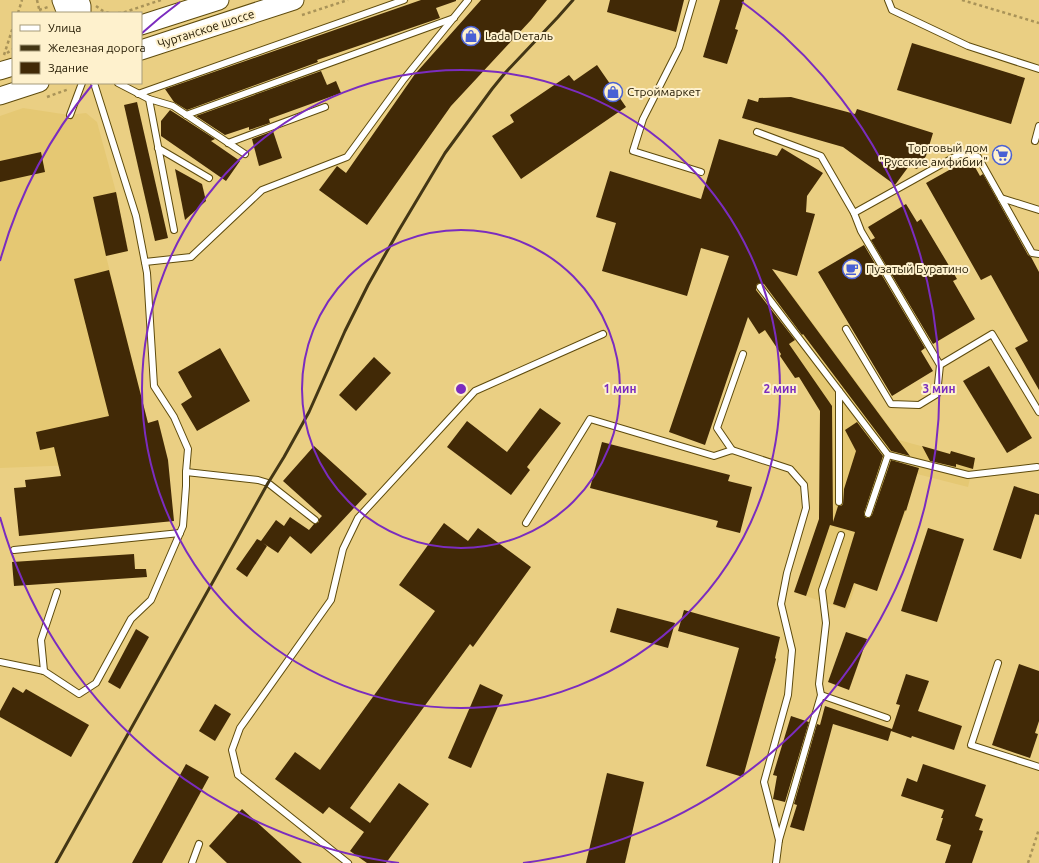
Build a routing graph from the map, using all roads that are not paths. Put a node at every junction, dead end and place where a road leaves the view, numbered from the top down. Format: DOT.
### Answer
graph roads {
  1 [pos="62,0"];
  2 [pos="219,0"];
  3 [pos="294,0"];
  4 [pos="404,0"];
  5 [pos="468,0"];
  6 [pos="693,0"];
  7 [pos="888,0"];
  8 [pos="67,12"];
  9 [pos="454,18"];
  10 [pos="142,25"];
  11 [pos="142,50"];
  12 [pos="1039,69"];
  13 [pos="36,84"];
  14 [pos="82,84"];
  15 [pos="94,84"];
  16 [pos="120,84"];
  17 [pos="138,94"];
  18 [pos="0,96"];
  19 [pos="149,99"];
  20 [pos="325,107"];
  21 [pos="70,115"];
  22 [pos="186,115"];
  23 [pos="1039,126"];
  24 [pos="757,132"];
  25 [pos="1034,141"];
  26 [pos="228,143"];
  27 [pos="158,148"];
  28 [pos="245,154"];
  29 [pos="701,172"];
  30 [pos="209,178"];
  31 [pos="1001,198"];
  32 [pos="1039,210"];
  33 [pos="854,213"];
  34 [pos="174,230"];
  35 [pos="1039,254"];
  36 [pos="146,262"];
  37 [pos="760,287"];
  38 [pos="846,329"];
  39 [pos="602,334"];
  40 [pos="743,354"];
  41 [pos="940,365"];
  42 [pos="839,391"];
  43 [pos="1039,412"];
  44 [pos="732,450"];
  45 [pos="888,455"];
  46 [pos="1038,466"];
  47 [pos="186,472"];
  48 [pos="839,502"];
  49 [pos="868,514"];
  50 [pos="315,520"];
  51 [pos="526,523"];
  52 [pos="180,533"];
  53 [pos="840,535"];
  54 [pos="14,550"];
  55 [pos="57,592"];
  56 [pos="0,662"];
  57 [pos="998,663"];
  58 [pos="44,671"];
  59 [pos="821,695"];
  60 [pos="887,718"];
  61 [pos="1039,767"];
  62 [pos="778,840"];
  63 [pos="199,844"];
  64 [pos="192,863"];
  65 [pos="348,863"];
  66 [pos="776,863"];
  1 -- 8 [label="main road"];
  2 -- 10 [label="main road, Чуртанское шоссе"];
  3 -- 11 [label="main road, Чуртанское шоссе"];
  4 -- 17 [label="lane"];
  5 -- 9 [label="lane"];
  6 -- 29 [label="lane"];
  7 -- 12 [label="lane"];
  9 -- 22 [label="lane"];
  9 -- 36 [label="lane"];
  13 -- 18 [label="street"];
  14 -- 21 [label="lane"];
  15 -- 36 [label="lane"];
  16 -- 17 [label="lane"];
  17 -- 19 [label="lane"];
  19 -- 22 [label="lane"];
  19 -- 27 [label="lane"];
  20 -- 26 [label="lane"];
  22 -- 26 [label="lane"];
  23 -- 25 [label="lane"];
  24 -- 33 [label="lane"];
  26 -- 28 [label="lane"];
  27 -- 30 [label="lane"];
  27 -- 34 [label="lane"];
  31 -- 32 [label="lane"];
  31 -- 33 [label="lane"];
  31 -- 35 [label="lane"];
  33 -- 41 [label="lane"];
  36 -- 47 [label="lane"];
  37 -- 42 [label="lane"];
  38 -- 41 [label="lane"];
  39 -- 65 [label="lane"];
  40 -- 44 [label="lane"];
  41 -- 43 [label="lane"];
  42 -- 45 [label="lane"];
  42 -- 48 [label="lane"];
  44 -- 51 [label="lane"];
  44 -- 62 [label="lane"];
  45 -- 46 [label="lane"];
  45 -- 49 [label="lane"];
  47 -- 50 [label="lane"];
  47 -- 52 [label="lane"];
  52 -- 54 [label="lane"];
  52 -- 58 [label="lane"];
  53 -- 59 [label="lane"];
  55 -- 58 [label="lane"];
  56 -- 58 [label="lane"];
  57 -- 61 [label="lane"];
  59 -- 60 [label="lane"];
  59 -- 62 [label="lane"];
  62 -- 66 [label="lane"];
  63 -- 64 [label="lane"];
}
